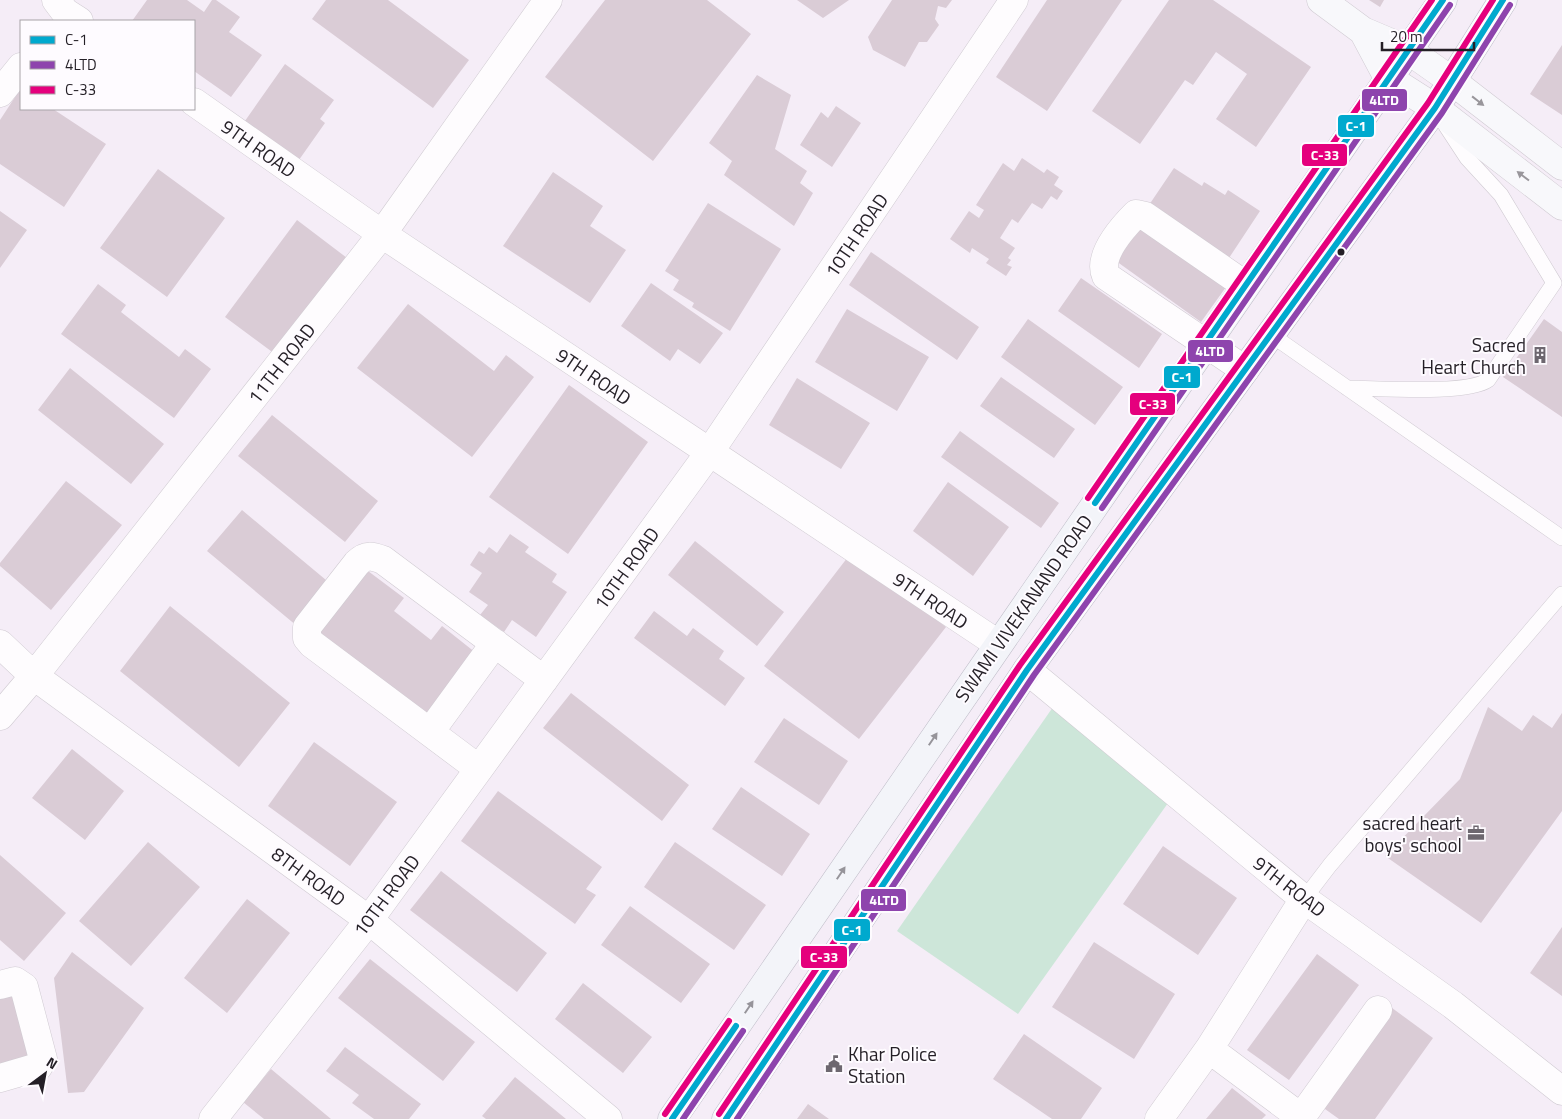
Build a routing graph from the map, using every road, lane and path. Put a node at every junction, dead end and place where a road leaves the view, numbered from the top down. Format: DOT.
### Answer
graph roads {
  1 [pos="548,0"];
  2 [pos="1014,0"];
  3 [pos="1321,0"];
  4 [pos="1443,0"];
  5 [pos="1503,0"];
  6 [pos="1363,31"];
  7 [pos="1408,50"];
  8 [pos="20,67"];
  9 [pos="1388,78"];
  10 [pos="1452,81"];
  11 [pos="0,93"];
  12 [pos="195,103"];
  13 [pos="1435,108"];
  14 [pos="1562,166"];
  15 [pos="1562,206"];
  16 [pos="382,234"];
  17 [pos="1558,278"];
  18 [pos="1245,286"];
  19 [pos="1270,334"];
  20 [pos="1205,344"];
  21 [pos="1245,370"];
  22 [pos="1347,388"];
  23 [pos="709,453"];
  24 [pos="1562,538"];
  25 [pos="1562,594"];
  26 [pos="495,643"];
  27 [pos="0,644"];
  28 [pos="998,644"];
  29 [pos="1027,670"];
  30 [pos="34,676"];
  31 [pos="544,680"];
  32 [pos="0,716"];
  33 [pos="430,732"];
  34 [pos="479,769"];
  35 [pos="1304,899"];
  36 [pos="369,920"];
  37 [pos="0,985"];
  38 [pos="1378,1010"];
  39 [pos="1209,1049"];
  40 [pos="0,1078"];
  41 [pos="1562,1091"];
  42 [pos="213,1119"];
  43 [pos="608,1119"];
  44 [pos="672,1119"];
  45 [pos="726,1119"];
  46 [pos="1159,1119"];
  47 [pos="1301,1119"];
  1 -- 16 [label="street, 11TH ROAD"];
  2 -- 23 [label="street, 10TH ROAD"];
  3 -- 6 [label="street"];
  4 -- 7 [label="main road, SWAMI VIVEKANAND ROAD"];
  5 -- 10 [label="main road, SWAMI VIVEKANAND ROAD"];
  6 -- 7 [label="street"];
  6 -- 9 [label="street"];
  7 -- 9 [label="main road, SWAMI VIVEKANAND ROAD"];
  7 -- 10 [label="street"];
  8 -- 11 [label="street"];
  9 -- 13 [label="street"];
  9 -- 18 [label="main road, SWAMI VIVEKANAND ROAD"];
  10 -- 13 [label="main road, SWAMI VIVEKANAND ROAD"];
  10 -- 14 [label="street, one-way"];
  12 -- 16 [label="street, 9TH ROAD"];
  15 -- 13 [label="street, one-way"];
  13 -- 17 [label="lane"];
  13 -- 19 [label="main road, SWAMI VIVEKANAND ROAD"];
  16 -- 23 [label="street, 9TH ROAD"];
  16 -- 30 [label="street, 11TH ROAD"];
  17 -- 22 [label="lane"];
  18 -- 20 [label="main road, SWAMI VIVEKANAND ROAD"];
  18 -- 20 [label="street"];
  19 -- 21 [label="main road, SWAMI VIVEKANAND ROAD"];
  19 -- 22 [label="lane"];
  20 -- 21 [label="street"];
  20 -- 28 [label="main road, SWAMI VIVEKANAND ROAD"];
  21 -- 29 [label="main road, SWAMI VIVEKANAND ROAD"];
  22 -- 24 [label="lane"];
  23 -- 28 [label="street, 9TH ROAD"];
  23 -- 31 [label="street, 10TH ROAD"];
  25 -- 35 [label="lane"];
  26 -- 31 [label="street"];
  26 -- 33 [label="street"];
  26 -- 33 [label="street"];
  27 -- 30 [label="street, 8TH ROAD"];
  44 -- 28 [label="main road, SWAMI VIVEKANAND ROAD, one-way"];
  29 -- 35 [label="street, 9TH ROAD"];
  29 -- 45 [label="main road, SWAMI VIVEKANAND ROAD"];
  30 -- 32 [label="street, 11TH ROAD"];
  30 -- 36 [label="street, 8TH ROAD"];
  31 -- 34 [label="street, 10TH ROAD"];
  33 -- 34 [label="street"];
  34 -- 36 [label="street, 10TH ROAD"];
  35 -- 39 [label="street"];
  35 -- 41 [label="street, 9TH ROAD"];
  36 -- 42 [label="street, 10TH ROAD"];
  36 -- 43 [label="street, 8TH ROAD"];
  37 -- 40 [label="street"];
  38 -- 47 [label="street"];
  39 -- 46 [label="street"];
  39 -- 47 [label="street"];
}
